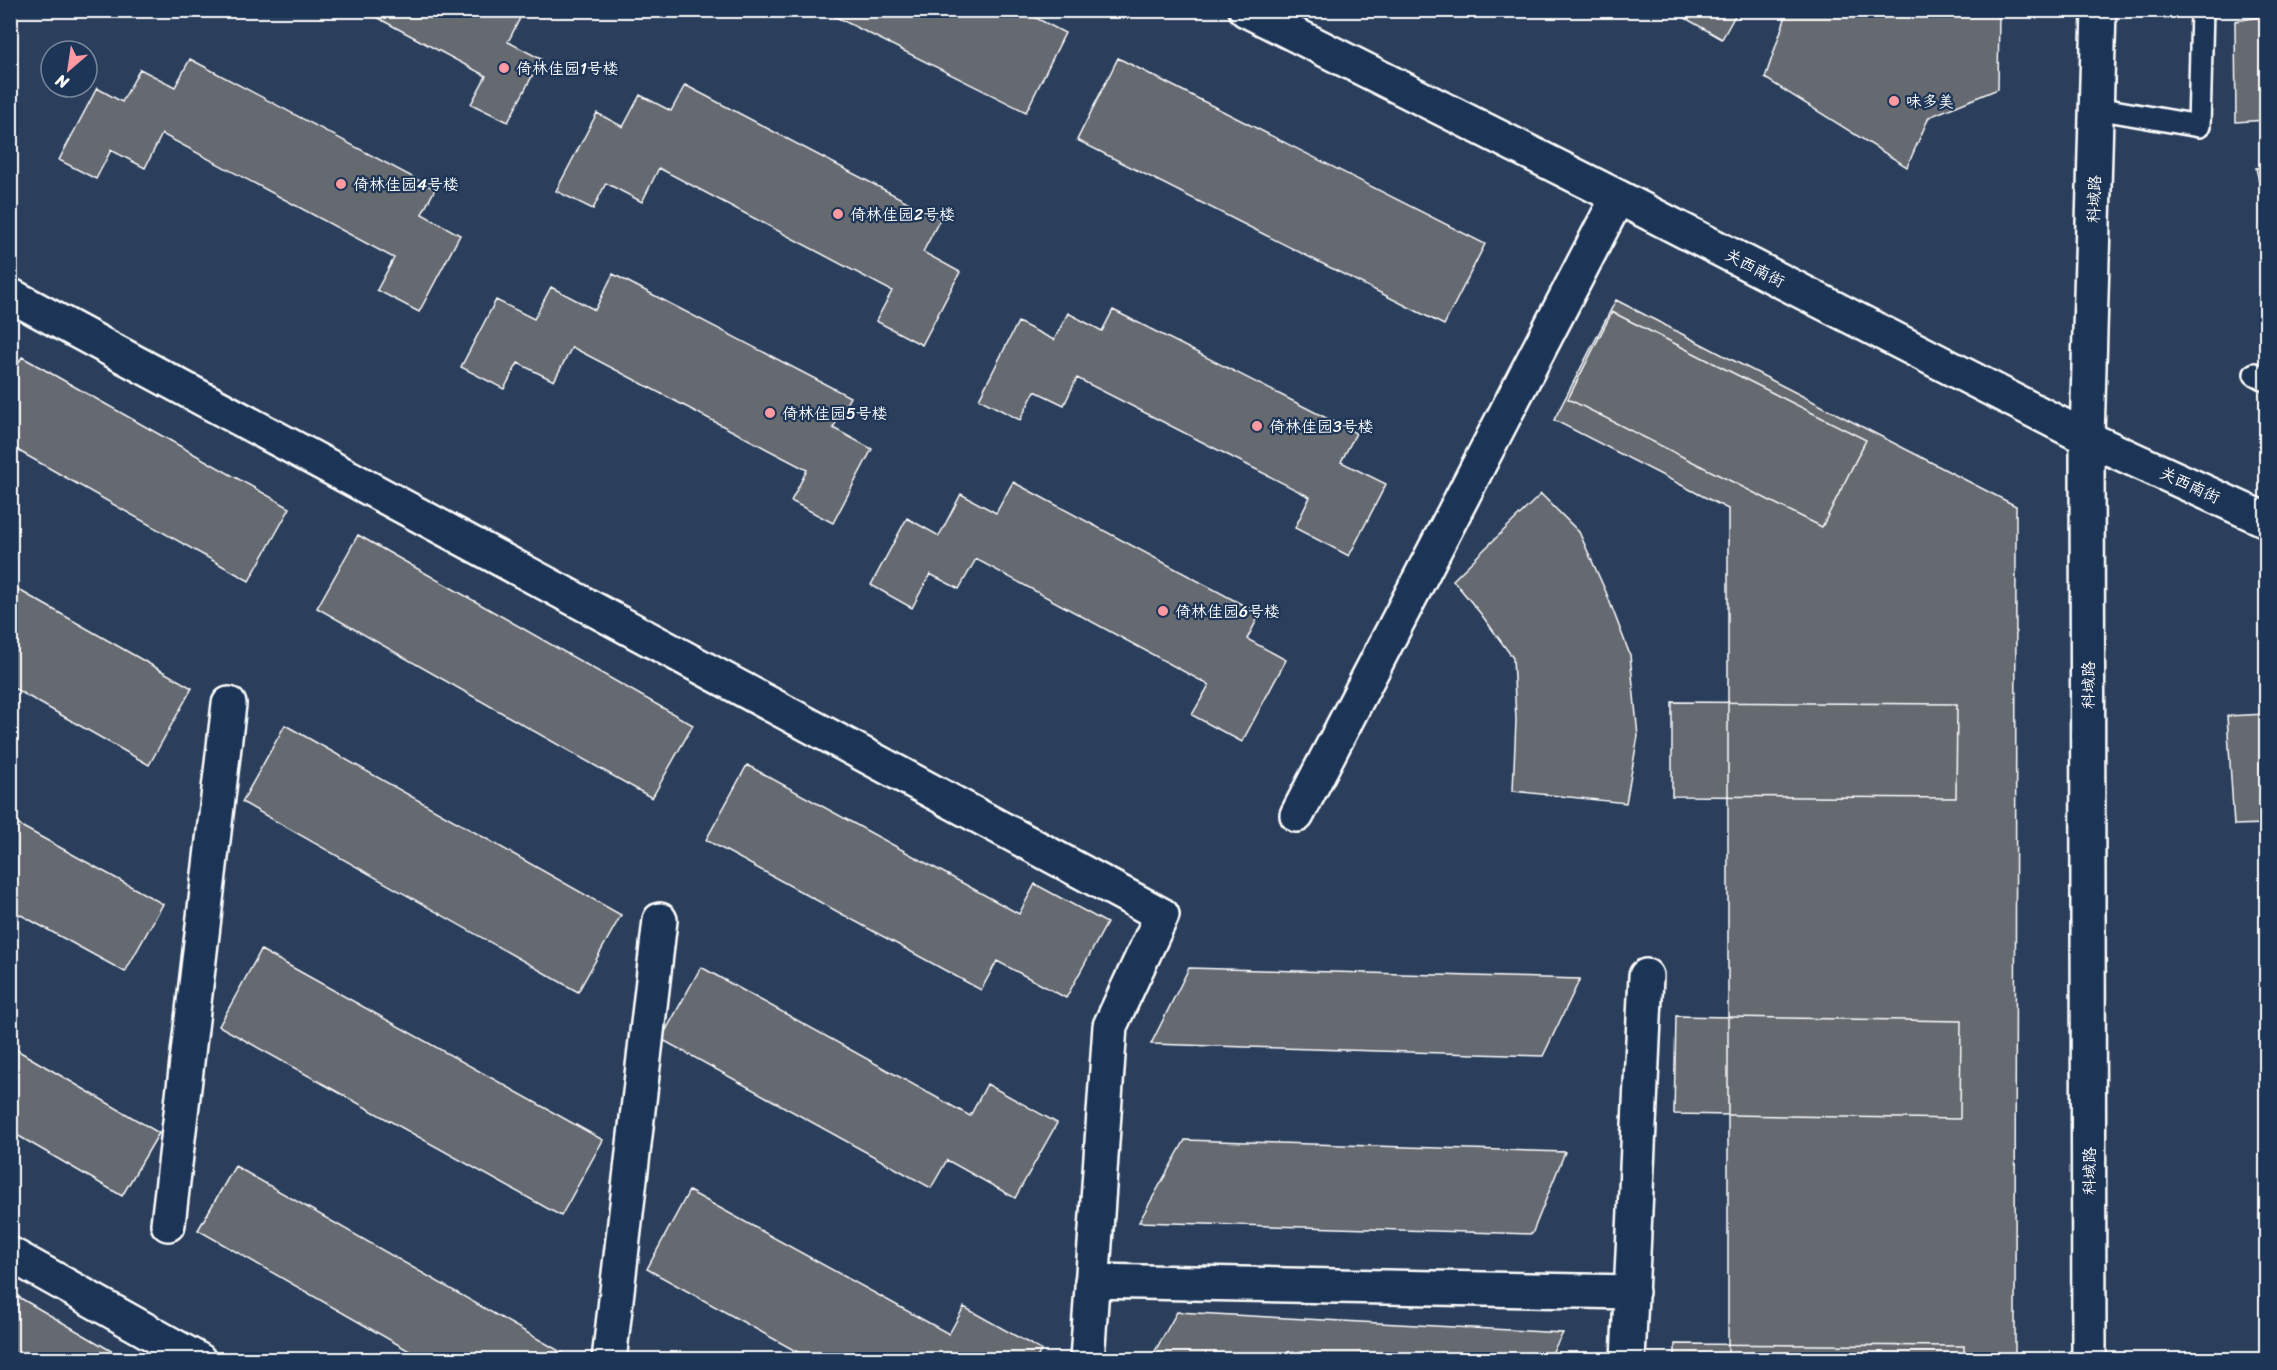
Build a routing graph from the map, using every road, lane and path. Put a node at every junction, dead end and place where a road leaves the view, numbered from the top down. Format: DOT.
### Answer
graph roads {
  1 [pos="18,10"];
  2 [pos="1246,10"];
  3 [pos="2099,10"];
  4 [pos="2202,10"];
  5 [pos="10,25"];
  6 [pos="2096,108"];
  7 [pos="1617,197"];
  8 [pos="10,295"];
  9 [pos="2087,438"];
  10 [pos="2266,520"];
  11 [pos="229,704"];
  12 [pos="1297,815"];
  13 [pos="660,920"];
  14 [pos="1646,976"];
  15 [pos="168,1224"];
  16 [pos="10,1254"];
  17 [pos="1092,1281"];
  18 [pos="1632,1292"];
  19 [pos="198,1359"];
  20 [pos="609,1359"];
  21 [pos="1087,1359"];
  22 [pos="1628,1359"];
  23 [pos="2089,1359"];
  1 -- 5 [label="path"];
  2 -- 7 [label="street, 关西南街"];
  3 -- 6 [label="street, 科域路"];
  4 -- 6 [label="lane"];
  6 -- 9 [label="street, 科域路"];
  7 -- 9 [label="street, 关西南街"];
  7 -- 12 [label="street"];
  8 -- 17 [label="street"];
  9 -- 10 [label="street, 关西南街"];
  9 -- 23 [label="street, 科域路"];
  11 -- 15 [label="street"];
  13 -- 20 [label="street"];
  14 -- 18 [label="street"];
  16 -- 19 [label="street"];
  17 -- 18 [label="street"];
  17 -- 21 [label="street"];
  18 -- 22 [label="street"];
}
